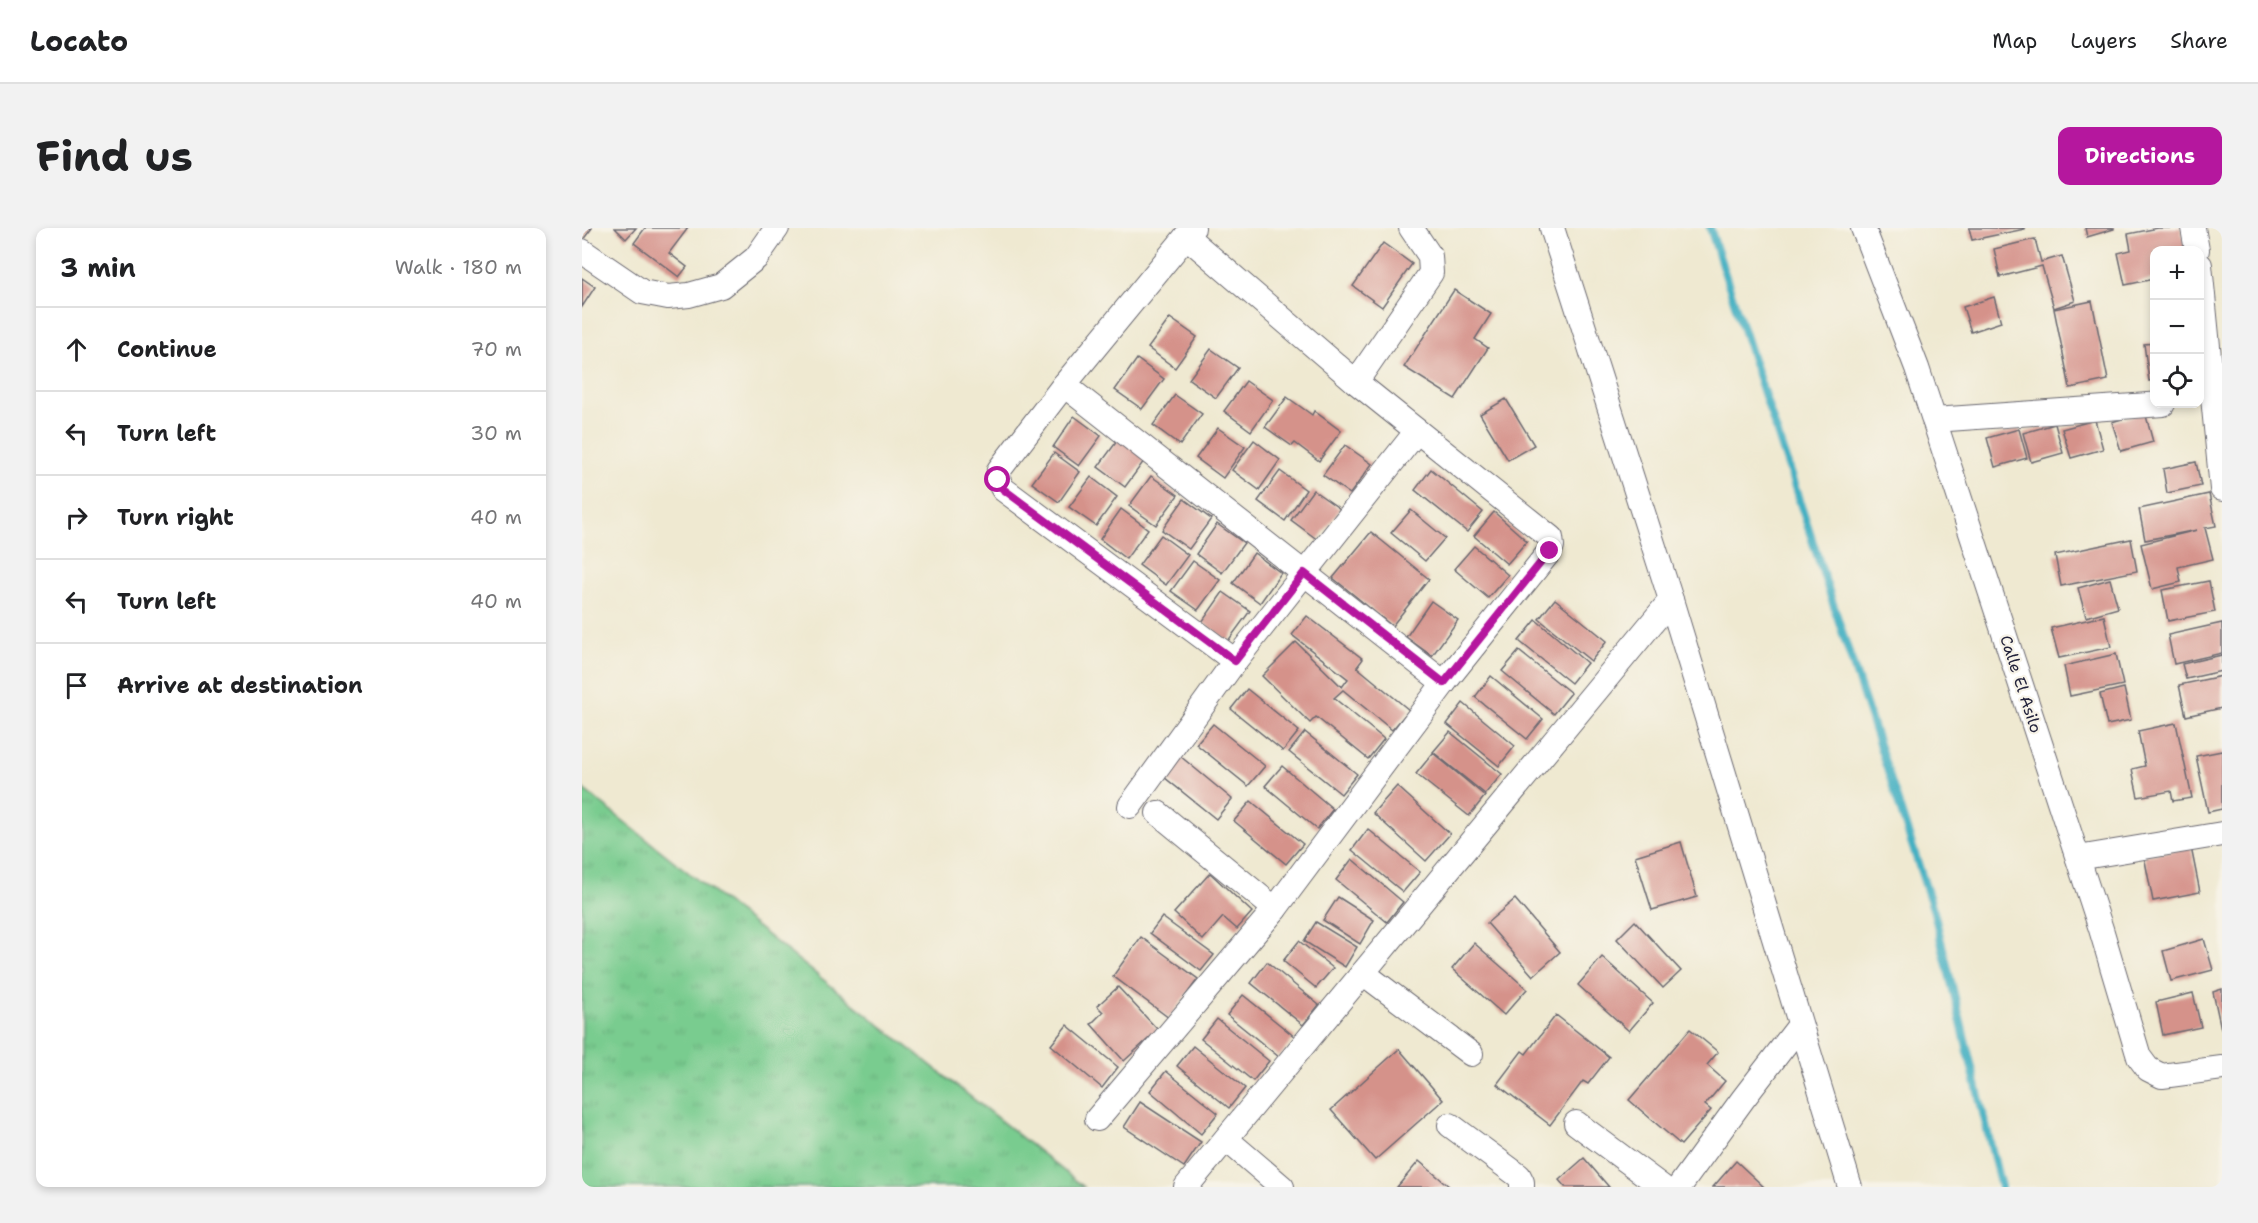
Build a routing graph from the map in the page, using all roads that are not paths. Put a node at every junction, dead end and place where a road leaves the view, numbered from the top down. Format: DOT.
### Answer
graph roads {
  1 [pos="777,228"];
  2 [pos="1411,228"];
  3 [pos="1552,228"];
  4 [pos="1863,228"];
  5 [pos="2193,228"];
  6 [pos="1190,232"];
  7 [pos="2196,246"];
  8 [pos="582,251"];
  9 [pos="2202,300"];
  10 [pos="1356,382"];
  11 [pos="1064,385"];
  12 [pos="2212,400"];
  13 [pos="2150,405"];
  14 [pos="1934,420"];
  15 [pos="1417,431"];
  16 [pos="2222,489"];
  17 [pos="1304,573"];
  18 [pos="1671,600"];
  19 [pos="1235,661"];
  20 [pos="1444,683"];
  21 [pos="1130,806"];
  22 [pos="1158,813"];
  23 [pos="2222,834"];
  24 [pos="2078,858"];
  25 [pos="1275,909"];
  26 [pos="1363,973"];
  27 [pos="1800,1024"];
  28 [pos="1471,1054"];
  29 [pos="2222,1068"];
  30 [pos="1097,1119"];
  31 [pos="1576,1122"];
  32 [pos="1450,1125"];
  33 [pos="1226,1139"];
  34 [pos="1186,1187"];
  35 [pos="1282,1187"];
  36 [pos="1522,1187"];
  37 [pos="1662,1187"];
  38 [pos="1679,1187"];
  39 [pos="1850,1187"];
  1 -- 8 [label="street"];
  2 -- 10 [label="street"];
  3 -- 18 [label="street"];
  4 -- 14 [label="street, Calle El Asilo"];
  5 -- 7 [label="street"];
  6 -- 10 [label="street"];
  6 -- 11 [label="street"];
  9 -- 12 [label="street"];
  10 -- 15 [label="street"];
  11 -- 17 [label="street"];
  11 -- 19 [label="street"];
  12 -- 16 [label="street"];
  13 -- 14 [label="street"];
  14 -- 24 [label="street, Calle El Asilo"];
  15 -- 17 [label="street"];
  15 -- 20 [label="street"];
  17 -- 19 [label="street"];
  17 -- 20 [label="street"];
  18 -- 26 [label="street"];
  18 -- 27 [label="street"];
  19 -- 21 [label="street"];
  20 -- 25 [label="street"];
  22 -- 25 [label="street"];
  23 -- 24 [label="street"];
  24 -- 29 [label="street, Calle El Asilo"];
  25 -- 30 [label="street"];
  26 -- 28 [label="street"];
  26 -- 33 [label="street"];
  27 -- 38 [label="street"];
  27 -- 39 [label="street"];
  31 -- 37 [label="street"];
  32 -- 36 [label="street"];
  33 -- 34 [label="street"];
  33 -- 35 [label="street"];
}
